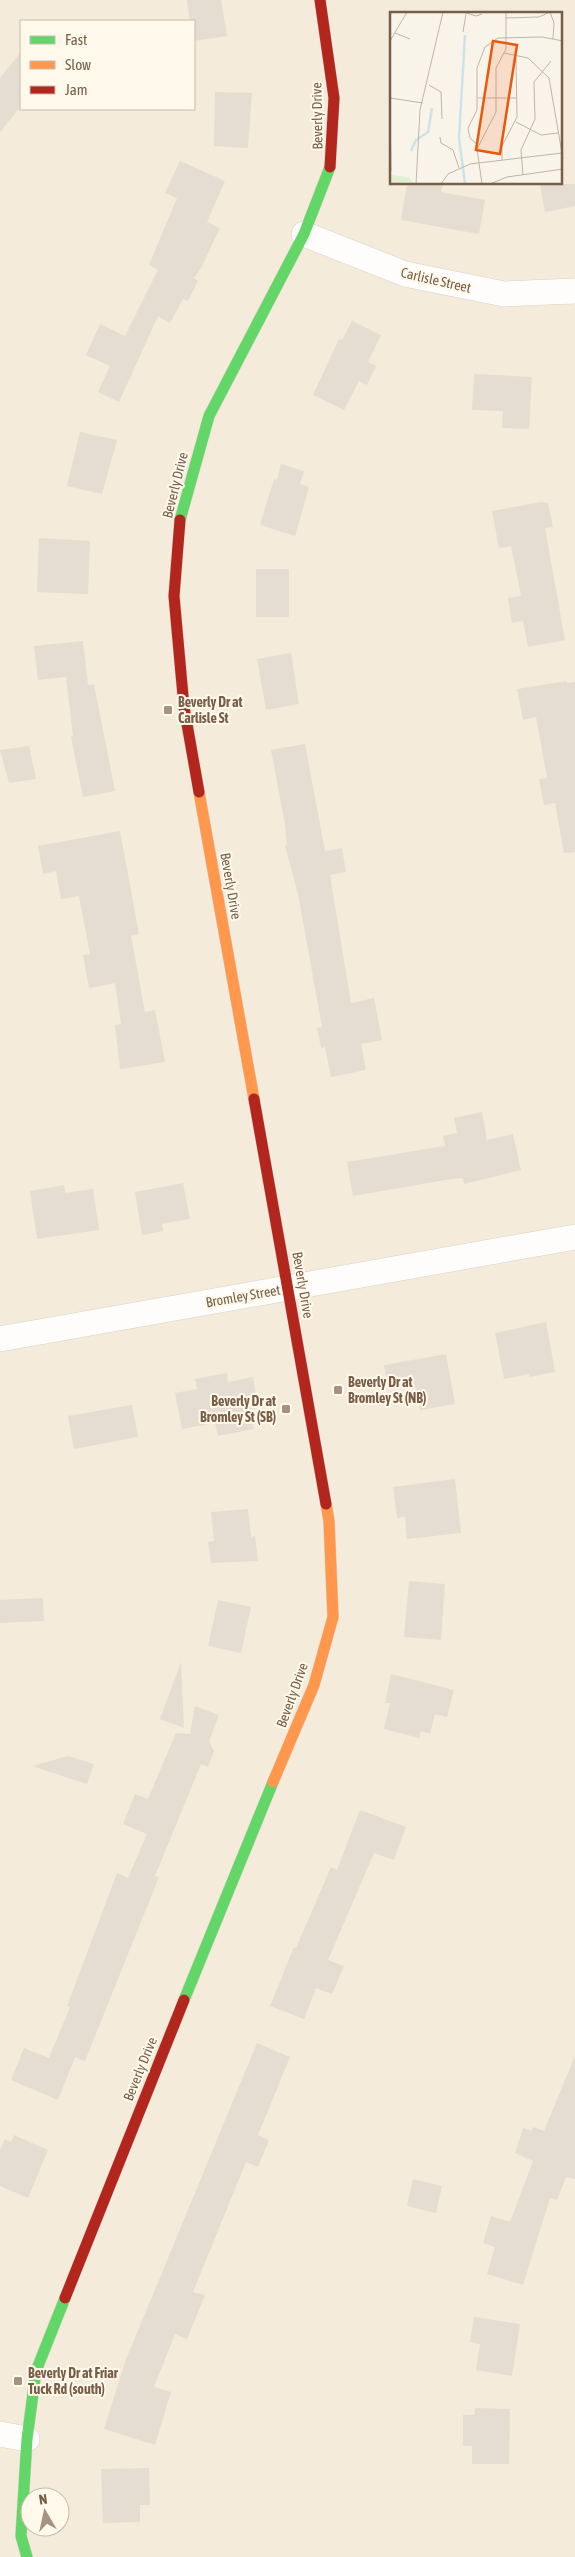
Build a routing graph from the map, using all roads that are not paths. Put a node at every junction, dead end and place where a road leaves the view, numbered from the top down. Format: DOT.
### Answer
graph roads {
  1 [pos="320,0"];
  2 [pos="304,234"];
  3 [pos="575,291"];
  4 [pos="575,1237"];
  5 [pos="289,1288"];
  6 [pos="0,1339"];
  7 [pos="0,2434"];
  8 [pos="27,2439"];
  9 [pos="27,2557"];
  1 -- 2 [label="street, Beverly Drive"];
  2 -- 3 [label="street, Carlisle Street"];
  2 -- 5 [label="street, Beverly Drive"];
  4 -- 5 [label="street, Bromley Street"];
  5 -- 6 [label="street, Bromley Street"];
  5 -- 8 [label="street, Beverly Drive"];
  7 -- 8 [label="street"];
  8 -- 9 [label="street, Beverly Drive"];
}
